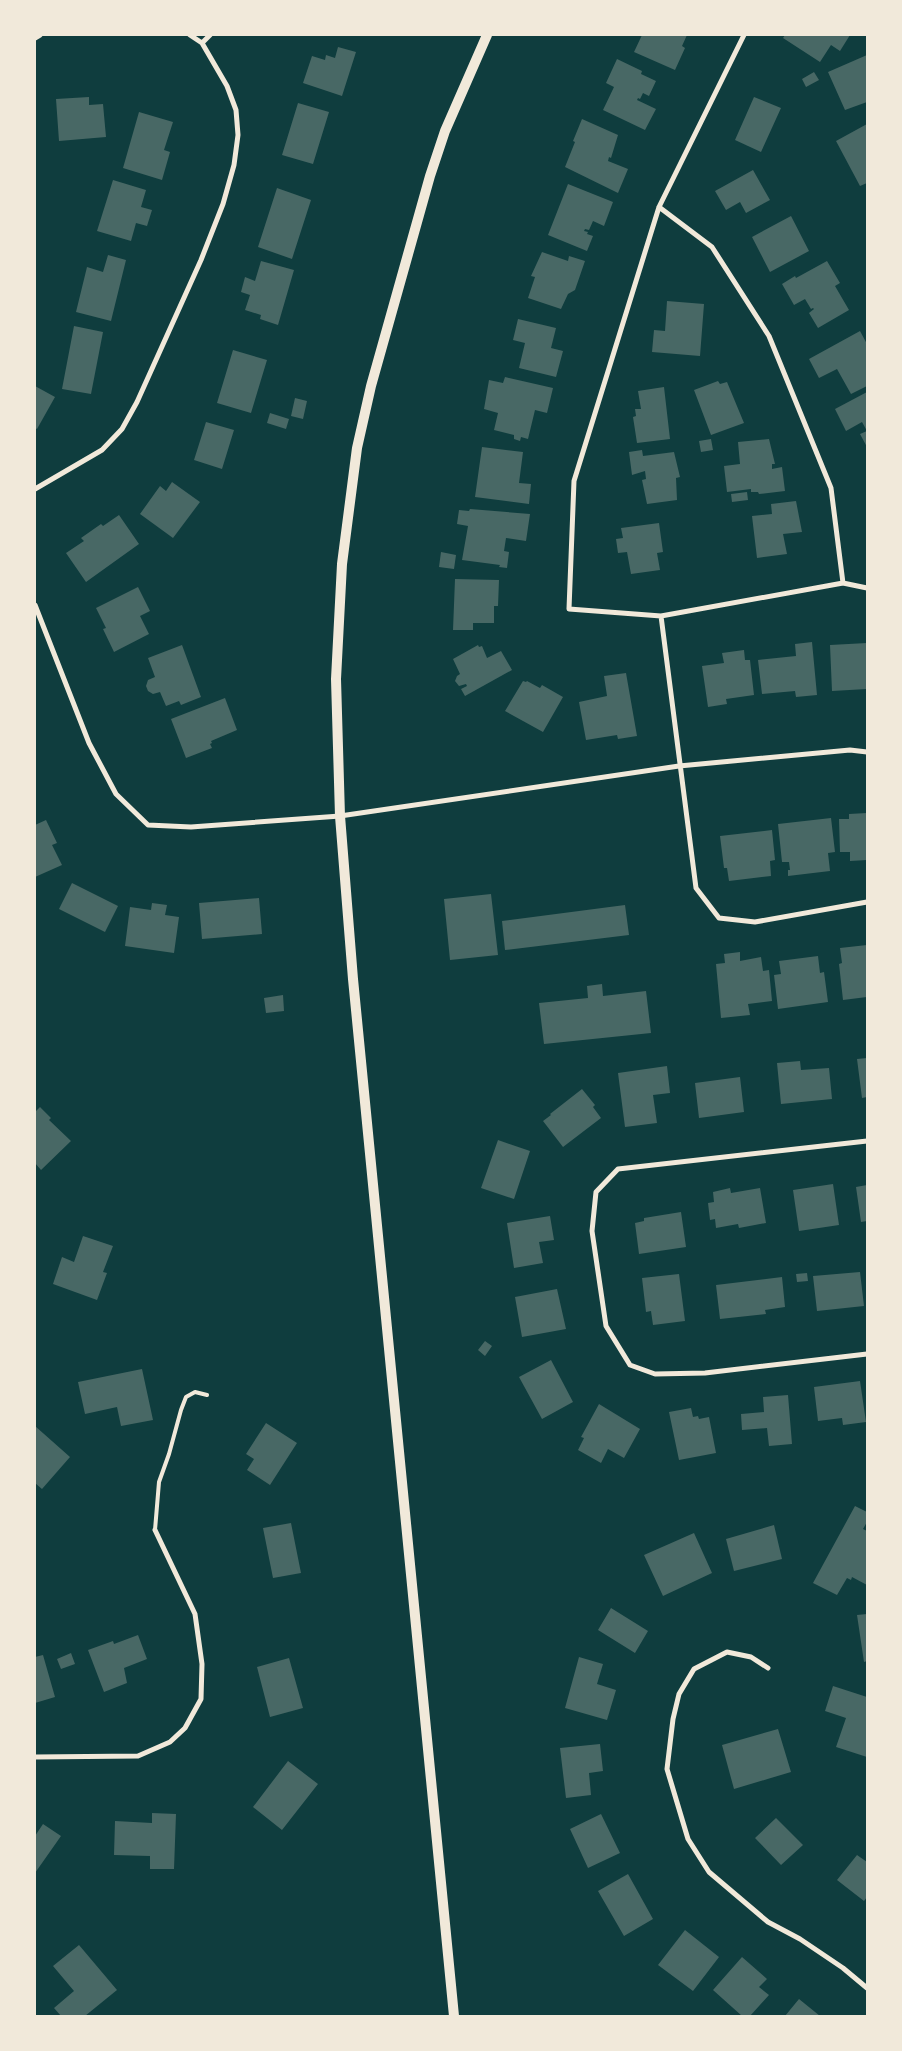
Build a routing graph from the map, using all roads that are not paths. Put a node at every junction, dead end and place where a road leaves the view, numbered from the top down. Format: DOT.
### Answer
graph roads {
  1 [pos="40,35"];
  2 [pos="190,35"];
  3 [pos="210,35"];
  4 [pos="487,35"];
  5 [pos="744,35"];
  6 [pos="35,38"];
  7 [pos="202,43"];
  8 [pos="659,207"];
  9 [pos="35,489"];
  10 [pos="843,583"];
  11 [pos="867,588"];
  12 [pos="35,605"];
  13 [pos="661,616"];
  14 [pos="867,752"];
  15 [pos="679,766"];
  16 [pos="340,816"];
  17 [pos="867,902"];
  18 [pos="867,1142"];
  19 [pos="867,1354"];
  20 [pos="207,1395"];
  21 [pos="155,1530"];
  22 [pos="768,1668"];
  23 [pos="35,1757"];
  24 [pos="867,1988"];
  25 [pos="454,2016"];
  1 -- 6 [label="street"];
  2 -- 7 [label="street"];
  3 -- 7 [label="street"];
  4 -- 16 [label="main road"];
  5 -- 8 [label="street"];
  7 -- 9 [label="street"];
  8 -- 10 [label="street"];
  8 -- 13 [label="street"];
  10 -- 11 [label="street"];
  10 -- 13 [label="street"];
  12 -- 16 [label="street"];
  13 -- 15 [label="street"];
  14 -- 15 [label="street"];
  15 -- 16 [label="street"];
  15 -- 17 [label="street"];
  16 -- 25 [label="main road"];
  18 -- 19 [label="street"];
  20 -- 21 [label="lane"];
  21 -- 23 [label="street"];
  22 -- 24 [label="street"];
}
